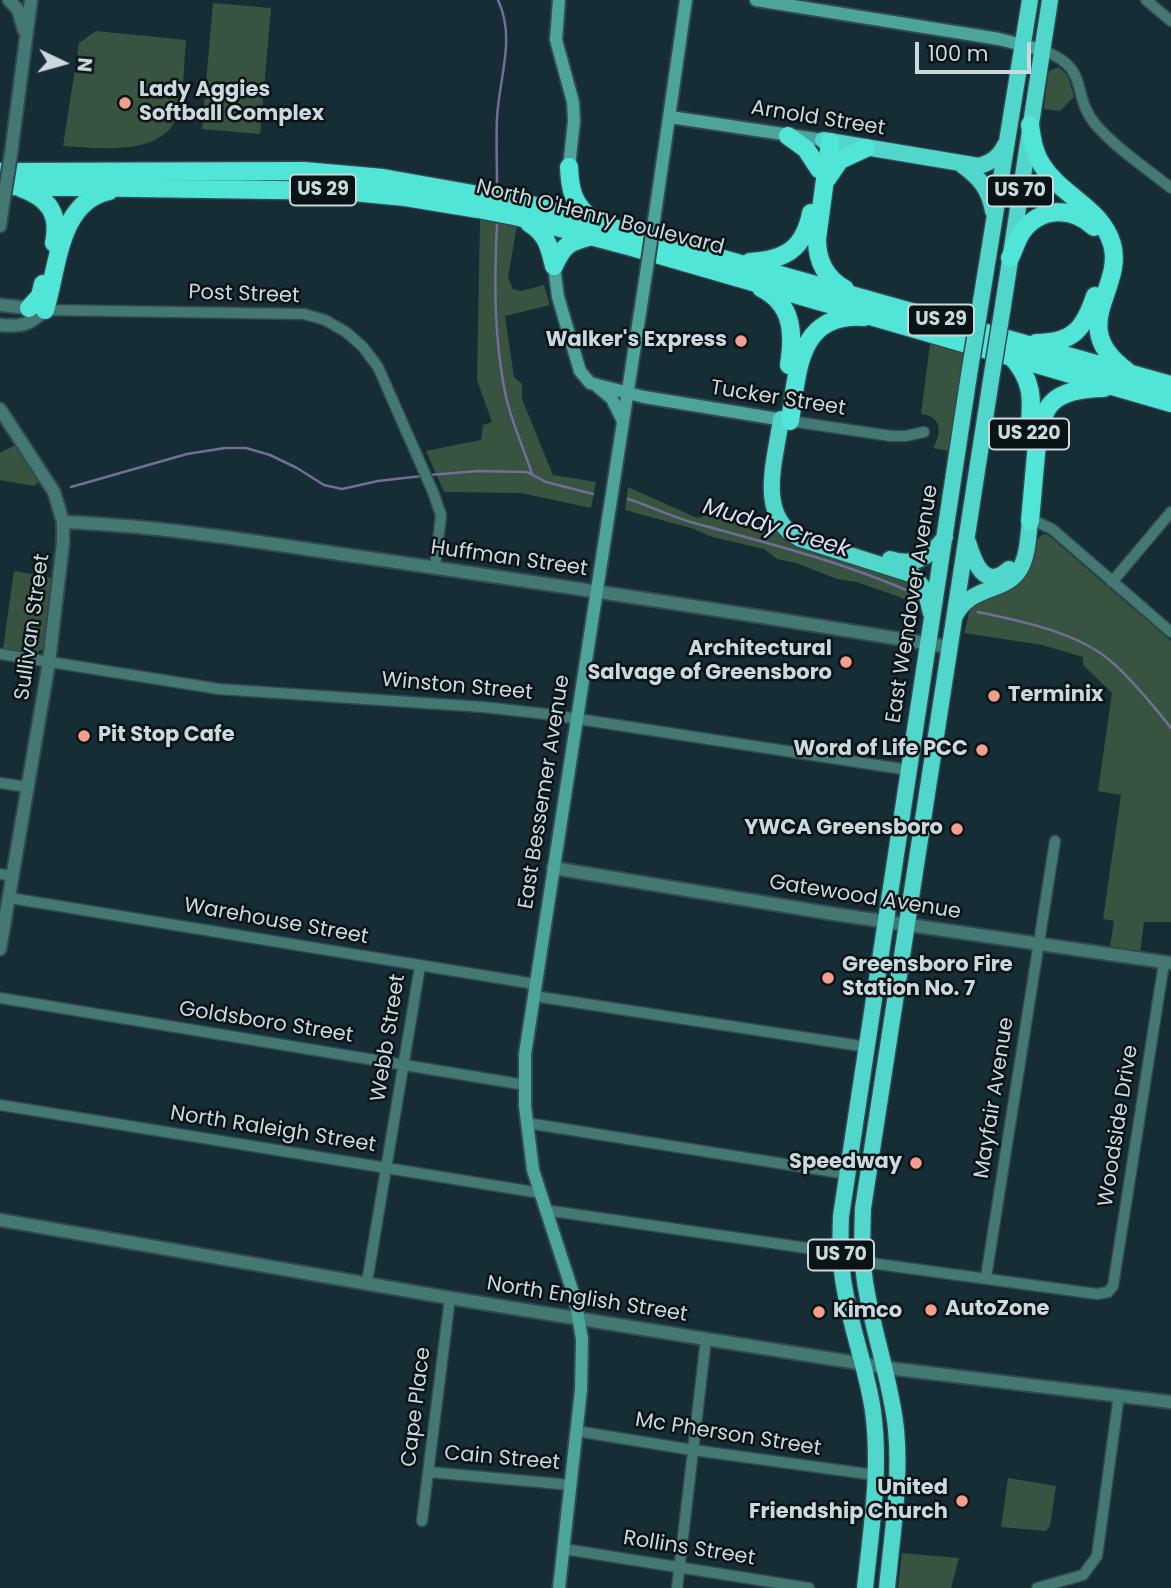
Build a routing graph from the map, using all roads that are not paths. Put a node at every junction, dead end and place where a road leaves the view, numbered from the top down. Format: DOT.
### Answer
graph roads {
  1 [pos="9,0"];
  2 [pos="31,0"];
  3 [pos="756,0"];
  4 [pos="1031,0"];
  5 [pos="1050,0"];
  6 [pos="1146,0"];
  7 [pos="560,1"];
  8 [pos="689,1"];
  9 [pos="1171,21"];
  10 [pos="26,38"];
  11 [pos="1024,44"];
  12 [pos="1042,50"];
  13 [pos="670,117"];
  14 [pos="1030,125"];
  15 [pos="788,136"];
  16 [pos="1008,140"];
  17 [pos="827,141"];
  18 [pos="866,148"];
  19 [pos="960,163"];
  20 [pos="569,167"];
  21 [pos="0,172"];
  22 [pos="822,175"];
  23 [pos="125,188"];
  24 [pos="1171,188"];
  25 [pos="6,192"];
  26 [pos="522,210"];
  27 [pos="994,218"];
  28 [pos="0,226"];
  29 [pos="595,230"];
  30 [pos="1010,258"];
  31 [pos="554,266"];
  32 [pos="741,270"];
  33 [pos="860,297"];
  34 [pos="0,305"];
  35 [pos="37,309"];
  36 [pos="886,319"];
  37 [pos="0,325"];
  38 [pos="1016,349"];
  39 [pos="1125,381"];
  40 [pos="1171,385"];
  41 [pos="596,386"];
  42 [pos="628,392"];
  43 [pos="1171,403"];
  44 [pos="0,409"];
  45 [pos="786,420"];
  46 [pos="623,422"];
  47 [pos="924,432"];
  48 [pos="1171,512"];
  49 [pos="1026,521"];
  50 [pos="63,522"];
  51 [pos="966,535"];
  52 [pos="945,537"];
  53 [pos="435,568"];
  54 [pos="1112,582"];
  55 [pos="595,592"];
  56 [pos="953,622"];
  57 [pos="932,624"];
  58 [pos="1171,632"];
  59 [pos="929,644"];
  60 [pos="948,647"];
  61 [pos="0,654"];
  62 [pos="48,662"];
  63 [pos="577,718"];
  64 [pos="909,770"];
  65 [pos="0,783"];
  66 [pos="27,788"];
  67 [pos="1055,841"];
  68 [pos="552,869"];
  69 [pos="7,875"];
  70 [pos="10,898"];
  71 [pos="3,917"];
  72 [pos="887,921"];
  73 [pos="906,925"];
  74 [pos="1038,944"];
  75 [pos="0,949"];
  76 [pos="1167,963"];
  77 [pos="420,966"];
  78 [pos="534,990"];
  79 [pos="0,998"];
  80 [pos="867,1046"];
  81 [pos="404,1065"];
  82 [pos="525,1085"];
  83 [pos="0,1105"];
  84 [pos="527,1123"];
  85 [pos="386,1168"];
  86 [pos="847,1174"];
  87 [pos="540,1193"];
  88 [pos="545,1210"];
  89 [pos="0,1220"];
  90 [pos="841,1253"];
  91 [pos="863,1262"];
  92 [pos="986,1278"];
  93 [pos="367,1282"];
  94 [pos="450,1298"];
  95 [pos="579,1318"];
  96 [pos="706,1339"];
  97 [pos="863,1363"];
  98 [pos="884,1367"];
  99 [pos="1119,1395"];
  100 [pos="1171,1402"];
  101 [pos="576,1431"];
  102 [pos="693,1450"];
  103 [pos="429,1472"];
  104 [pos="875,1475"];
  105 [pos="570,1485"];
  106 [pos="422,1521"];
  107 [pos="564,1549"];
  108 [pos="679,1567"];
  109 [pos="796,1587"];
  110 [pos="559,1588"];
  111 [pos="677,1588"];
  112 [pos="808,1588"];
  113 [pos="865,1588"];
  114 [pos="887,1588"];
  115 [pos="1037,1588"];
  1 -- 10 [label="street"];
  2 -- 10 [label="street"];
  3 -- 11 [label="main road"];
  4 -- 11 [label="highway, East Wendover Avenue / US 70"];
  5 -- 12 [label="highway, East Wendover Avenue / US 70"];
  6 -- 9 [label="street"];
  7 -- 20 [label="main road"];
  8 -- 13 [label="main road, East Bessemer Avenue"];
  10 -- 25 [label="street, bridge"];
  11 -- 12 [label="main road"];
  11 -- 16 [label="highway, East Wendover Avenue / US 70"];
  12 -- 14 [label="highway, East Wendover Avenue / US 70"];
  12 -- 24 [label="street"];
  13 -- 15 [label="main road, Arnold Street"];
  13 -- 42 [label="main road, East Bessemer Avenue, bridge"];
  14 -- 30 [label="highway, East Wendover Avenue / US 70"];
  14 -- 39 [label="highway"];
  15 -- 17 [label="main road, Arnold Street"];
  15 -- 22 [label="highway"];
  16 -- 19 [label="highway, Arnold Street"];
  16 -- 27 [label="highway, East Wendover Avenue / US 70"];
  17 -- 18 [label="highway, Arnold Street"];
  17 -- 22 [label="highway"];
  18 -- 19 [label="highway, Arnold Street"];
  18 -- 22 [label="highway"];
  19 -- 27 [label="highway"];
  20 -- 26 [label="highway"];
  20 -- 29 [label="highway"];
  21 -- 26 [label="highway, North O'Henry Boulevard / US 29"];
  22 -- 32 [label="highway"];
  22 -- 33 [label="highway"];
  23 -- 25 [label="highway, North O'Henry Boulevard / US 29"];
  23 -- 26 [label="highway, North O'Henry Boulevard / US 29"];
  23 -- 35 [label="highway"];
  25 -- 28 [label="street"];
  25 -- 35 [label="highway"];
  26 -- 29 [label="highway, North O'Henry Boulevard / US 29"];
  26 -- 31 [label="highway"];
  27 -- 52 [label="highway, East Wendover Avenue / US 70, bridge"];
  29 -- 31 [label="highway"];
  29 -- 32 [label="highway, North O'Henry Boulevard / US 29"];
  30 -- 38 [label="highway"];
  30 -- 51 [label="highway, East Wendover Avenue / US 70, bridge"];
  31 -- 41 [label="main road"];
  32 -- 33 [label="highway, North O'Henry Boulevard / US 29"];
  32 -- 36 [label="highway, North O'Henry Boulevard / US 29"];
  32 -- 45 [label="highway"];
  33 -- 38 [label="highway, North O'Henry Boulevard / US 29"];
  34 -- 35 [label="street, Post Street"];
  35 -- 37 [label="street, Post Street"];
  35 -- 53 [label="street, Post Street"];
  36 -- 38 [label="highway, North O'Henry Boulevard / US 29"];
  36 -- 45 [label="highway"];
  38 -- 39 [label="highway, North O'Henry Boulevard / US 29"];
  38 -- 49 [label="highway, US 220"];
  39 -- 40 [label="highway, North O'Henry Boulevard / US 29"];
  39 -- 43 [label="highway, North O'Henry Boulevard / US 29"];
  39 -- 49 [label="highway"];
  41 -- 42 [label="main road, Tucker Street"];
  41 -- 46 [label="main road"];
  42 -- 45 [label="main road, Tucker Street"];
  42 -- 46 [label="main road, East Bessemer Avenue"];
  44 -- 50 [label="street, Sullivan Street"];
  45 -- 47 [label="street, Tucker Street"];
  45 -- 52 [label="highway"];
  45 -- 57 [label="highway"];
  46 -- 55 [label="main road, East Bessemer Avenue"];
  48 -- 54 [label="street"];
  49 -- 51 [label="highway, US 220"];
  49 -- 54 [label="street"];
  49 -- 56 [label="highway"];
  50 -- 53 [label="street, Huffman Street"];
  50 -- 62 [label="street, Sullivan Street"];
  51 -- 56 [label="highway, East Wendover Avenue / US 70"];
  52 -- 57 [label="highway, East Wendover Avenue / US 70"];
  53 -- 55 [label="street, Huffman Street"];
  54 -- 58 [label="street"];
  55 -- 59 [label="street, Huffman Street"];
  55 -- 63 [label="main road, East Bessemer Avenue"];
  56 -- 60 [label="highway, East Wendover Avenue / US 70"];
  57 -- 59 [label="highway, East Wendover Avenue / US 70"];
  59 -- 60 [label="street, Huffman Street"];
  59 -- 64 [label="highway, East Wendover Avenue / US 70"];
  60 -- 73 [label="highway, East Wendover Avenue / US 70"];
  61 -- 62 [label="street, Winston Street"];
  62 -- 63 [label="street, Winston Street"];
  62 -- 66 [label="street, Sullivan Street"];
  63 -- 64 [label="street, Winston Street"];
  63 -- 68 [label="main road, East Bessemer Avenue"];
  64 -- 72 [label="highway, East Wendover Avenue / US 70"];
  65 -- 66 [label="street"];
  66 -- 69 [label="street, Sullivan Street"];
  67 -- 74 [label="street, Mayfair Avenue"];
  68 -- 72 [label="street, Gatewood Avenue"];
  68 -- 78 [label="main road, East Bessemer Avenue"];
  69 -- 70 [label="street, Sullivan Street"];
  70 -- 71 [label="street, Sullivan Street"];
  70 -- 77 [label="street, Warehouse Street"];
  71 -- 75 [label="street, Sullivan Street"];
  72 -- 73 [label="street, Gatewood Avenue"];
  72 -- 80 [label="highway, East Wendover Avenue / US 70"];
  73 -- 74 [label="street, Gatewood Avenue"];
  73 -- 91 [label="highway, East Wendover Avenue / US 70"];
  74 -- 76 [label="street, Gatewood Avenue"];
  74 -- 92 [label="street, Mayfair Avenue"];
  76 -- 92 [label="street, Woodside Drive"];
  77 -- 78 [label="street, Warehouse Street"];
  77 -- 81 [label="street, Webb Street"];
  78 -- 80 [label="street, Warehouse Street"];
  78 -- 82 [label="main road, East Bessemer Avenue"];
  79 -- 81 [label="street, Goldsboro Street"];
  80 -- 86 [label="highway, East Wendover Avenue / US 70"];
  81 -- 82 [label="street, Goldsboro Street"];
  81 -- 85 [label="street, Webb Street"];
  82 -- 84 [label="main road, East Bessemer Avenue"];
  83 -- 85 [label="street, North Raleigh Street"];
  84 -- 86 [label="street"];
  84 -- 87 [label="main road, East Bessemer Avenue"];
  85 -- 87 [label="street, North Raleigh Street"];
  85 -- 93 [label="street, Webb Street"];
  86 -- 90 [label="highway, East Wendover Avenue / US 70"];
  87 -- 88 [label="main road, East Bessemer Avenue"];
  88 -- 90 [label="street"];
  88 -- 95 [label="main road, East Bessemer Avenue"];
  89 -- 93 [label="street, North English Street"];
  90 -- 97 [label="highway, East Wendover Avenue / US 70"];
  91 -- 92 [label="street"];
  91 -- 98 [label="highway, East Wendover Avenue / US 70"];
  93 -- 94 [label="street, North English Street"];
  94 -- 95 [label="street, North English Street"];
  94 -- 103 [label="street, Cape Place"];
  95 -- 96 [label="street, North English Street"];
  95 -- 101 [label="main road, East Bessemer Avenue"];
  96 -- 97 [label="street, North English Street"];
  96 -- 102 [label="street"];
  97 -- 98 [label="street, North English Street"];
  97 -- 104 [label="highway, East Wendover Avenue / US 70"];
  98 -- 99 [label="street, North English Street"];
  98 -- 114 [label="highway, East Wendover Avenue / US 70"];
  99 -- 100 [label="street, North English Street"];
  99 -- 115 [label="street"];
  101 -- 102 [label="street, Mc Pherson Street"];
  101 -- 105 [label="main road, East Bessemer Avenue"];
  102 -- 104 [label="street, Mc Pherson Street"];
  102 -- 108 [label="street"];
  103 -- 105 [label="street, Cain Street"];
  103 -- 106 [label="street, Cape Place"];
  104 -- 113 [label="highway, East Wendover Avenue / US 70"];
  105 -- 107 [label="main road, East Bessemer Avenue"];
  107 -- 108 [label="street, Rollins Street"];
  107 -- 110 [label="main road, East Bessemer Avenue"];
  108 -- 109 [label="street, Rollins Street"];
  108 -- 111 [label="street"];
  109 -- 112 [label="street, Rollins Street"];
}
